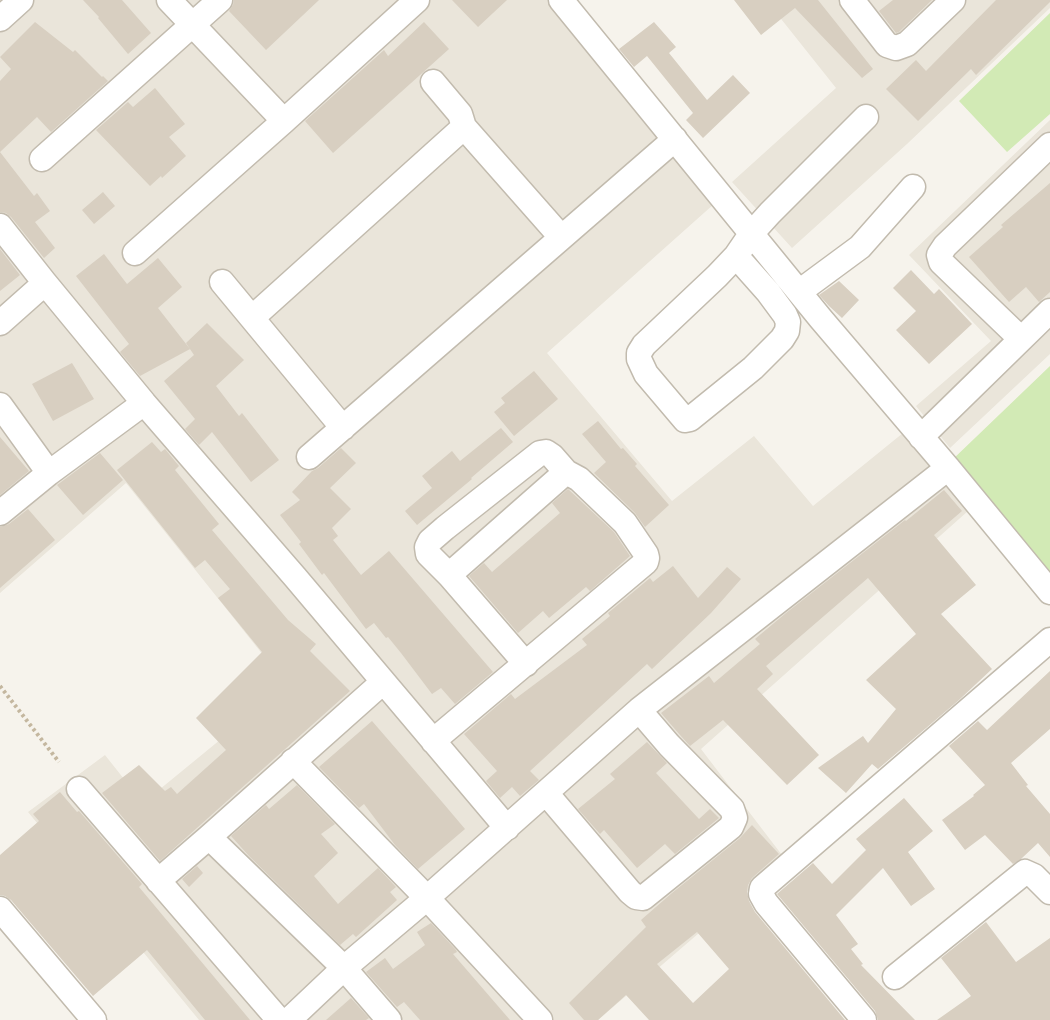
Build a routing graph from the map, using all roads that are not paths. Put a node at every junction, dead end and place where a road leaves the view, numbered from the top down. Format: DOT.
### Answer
graph roads {
  1 [pos="21,0"];
  2 [pos="169,0"];
  3 [pos="220,0"];
  4 [pos="417,0"];
  5 [pos="561,0"];
  6 [pos="852,0"];
  7 [pos="953,0"];
  8 [pos="0,19"];
  9 [pos="192,25"];
  10 [pos="433,82"];
  11 [pos="866,117"];
  12 [pos="284,121"];
  13 [pos="464,127"];
  14 [pos="675,139"];
  15 [pos="1050,145"];
  16 [pos="42,159"];
  17 [pos="913,187"];
  18 [pos="0,226"];
  19 [pos="751,234"];
  20 [pos="561,237"];
  21 [pos="135,253"];
  22 [pos="736,256"];
  23 [pos="222,282"];
  24 [pos="45,283"];
  25 [pos="799,292"];
  26 [pos="1050,310"];
  27 [pos="253,317"];
  28 [pos="0,323"];
  29 [pos="1021,339"];
  30 [pos="144,403"];
  31 [pos="0,405"];
  32 [pos="344,428"];
  33 [pos="921,437"];
  34 [pos="309,457"];
  35 [pos="948,468"];
  36 [pos="566,472"];
  37 [pos="49,473"];
  38 [pos="0,513"];
  39 [pos="449,576"];
  40 [pos="1050,592"];
  41 [pos="1050,640"];
  42 [pos="526,664"];
  43 [pos="383,681"];
  44 [pos="639,710"];
  45 [pos="433,741"];
  46 [pos="293,761"];
  47 [pos="79,789"];
  48 [pos="546,793"];
  49 [pos="507,828"];
  50 [pos="209,837"];
  51 [pos="158,880"];
  52 [pos="1050,892"];
  53 [pos="427,898"];
  54 [pos="0,909"];
  55 [pos="344,968"];
  56 [pos="895,977"];
  57 [pos="94,1020"];
  58 [pos="279,1020"];
  59 [pos="289,1020"];
  60 [pos="389,1020"];
  61 [pos="540,1020"];
  62 [pos="864,1020"];
  1 -- 8 [label="street"];
  2 -- 9 [label="street"];
  3 -- 9 [label="street"];
  4 -- 12 [label="street"];
  5 -- 14 [label="street"];
  6 -- 7 [label="street"];
  9 -- 12 [label="street"];
  9 -- 16 [label="street"];
  10 -- 13 [label="street"];
  11 -- 19 [label="street"];
  12 -- 21 [label="street"];
  13 -- 20 [label="street"];
  13 -- 27 [label="street"];
  14 -- 19 [label="street"];
  14 -- 20 [label="street"];
  15 -- 29 [label="street"];
  17 -- 25 [label="street"];
  18 -- 24 [label="street"];
  19 -- 22 [label="street"];
  19 -- 25 [label="street"];
  20 -- 32 [label="street"];
  22 -- 22 [label="street"];
  23 -- 27 [label="street"];
  24 -- 28 [label="street"];
  24 -- 30 [label="street"];
  25 -- 33 [label="street"];
  26 -- 29 [label="street"];
  27 -- 32 [label="street"];
  29 -- 33 [label="street"];
  30 -- 37 [label="street"];
  30 -- 43 [label="street"];
  31 -- 37 [label="street"];
  32 -- 34 [label="street"];
  33 -- 35 [label="street"];
  35 -- 40 [label="street"];
  35 -- 44 [label="street"];
  36 -- 39 [label="street"];
  36 -- 39 [label="street"];
  36 -- 42 [label="street"];
  37 -- 38 [label="street"];
  39 -- 42 [label="street"];
  41 -- 62 [label="street"];
  42 -- 45 [label="street"];
  43 -- 45 [label="street"];
  43 -- 46 [label="street"];
  44 -- 48 [label="street"];
  44 -- 48 [label="street"];
  45 -- 49 [label="street"];
  46 -- 50 [label="street"];
  46 -- 53 [label="street"];
  47 -- 51 [label="street"];
  48 -- 49 [label="street"];
  49 -- 53 [label="street"];
  50 -- 51 [label="street"];
  50 -- 55 [label="street"];
  51 -- 58 [label="street"];
  52 -- 56 [label="street"];
  53 -- 55 [label="street"];
  53 -- 61 [label="street"];
  54 -- 57 [label="street"];
  55 -- 59 [label="street"];
  55 -- 60 [label="street"];
}
